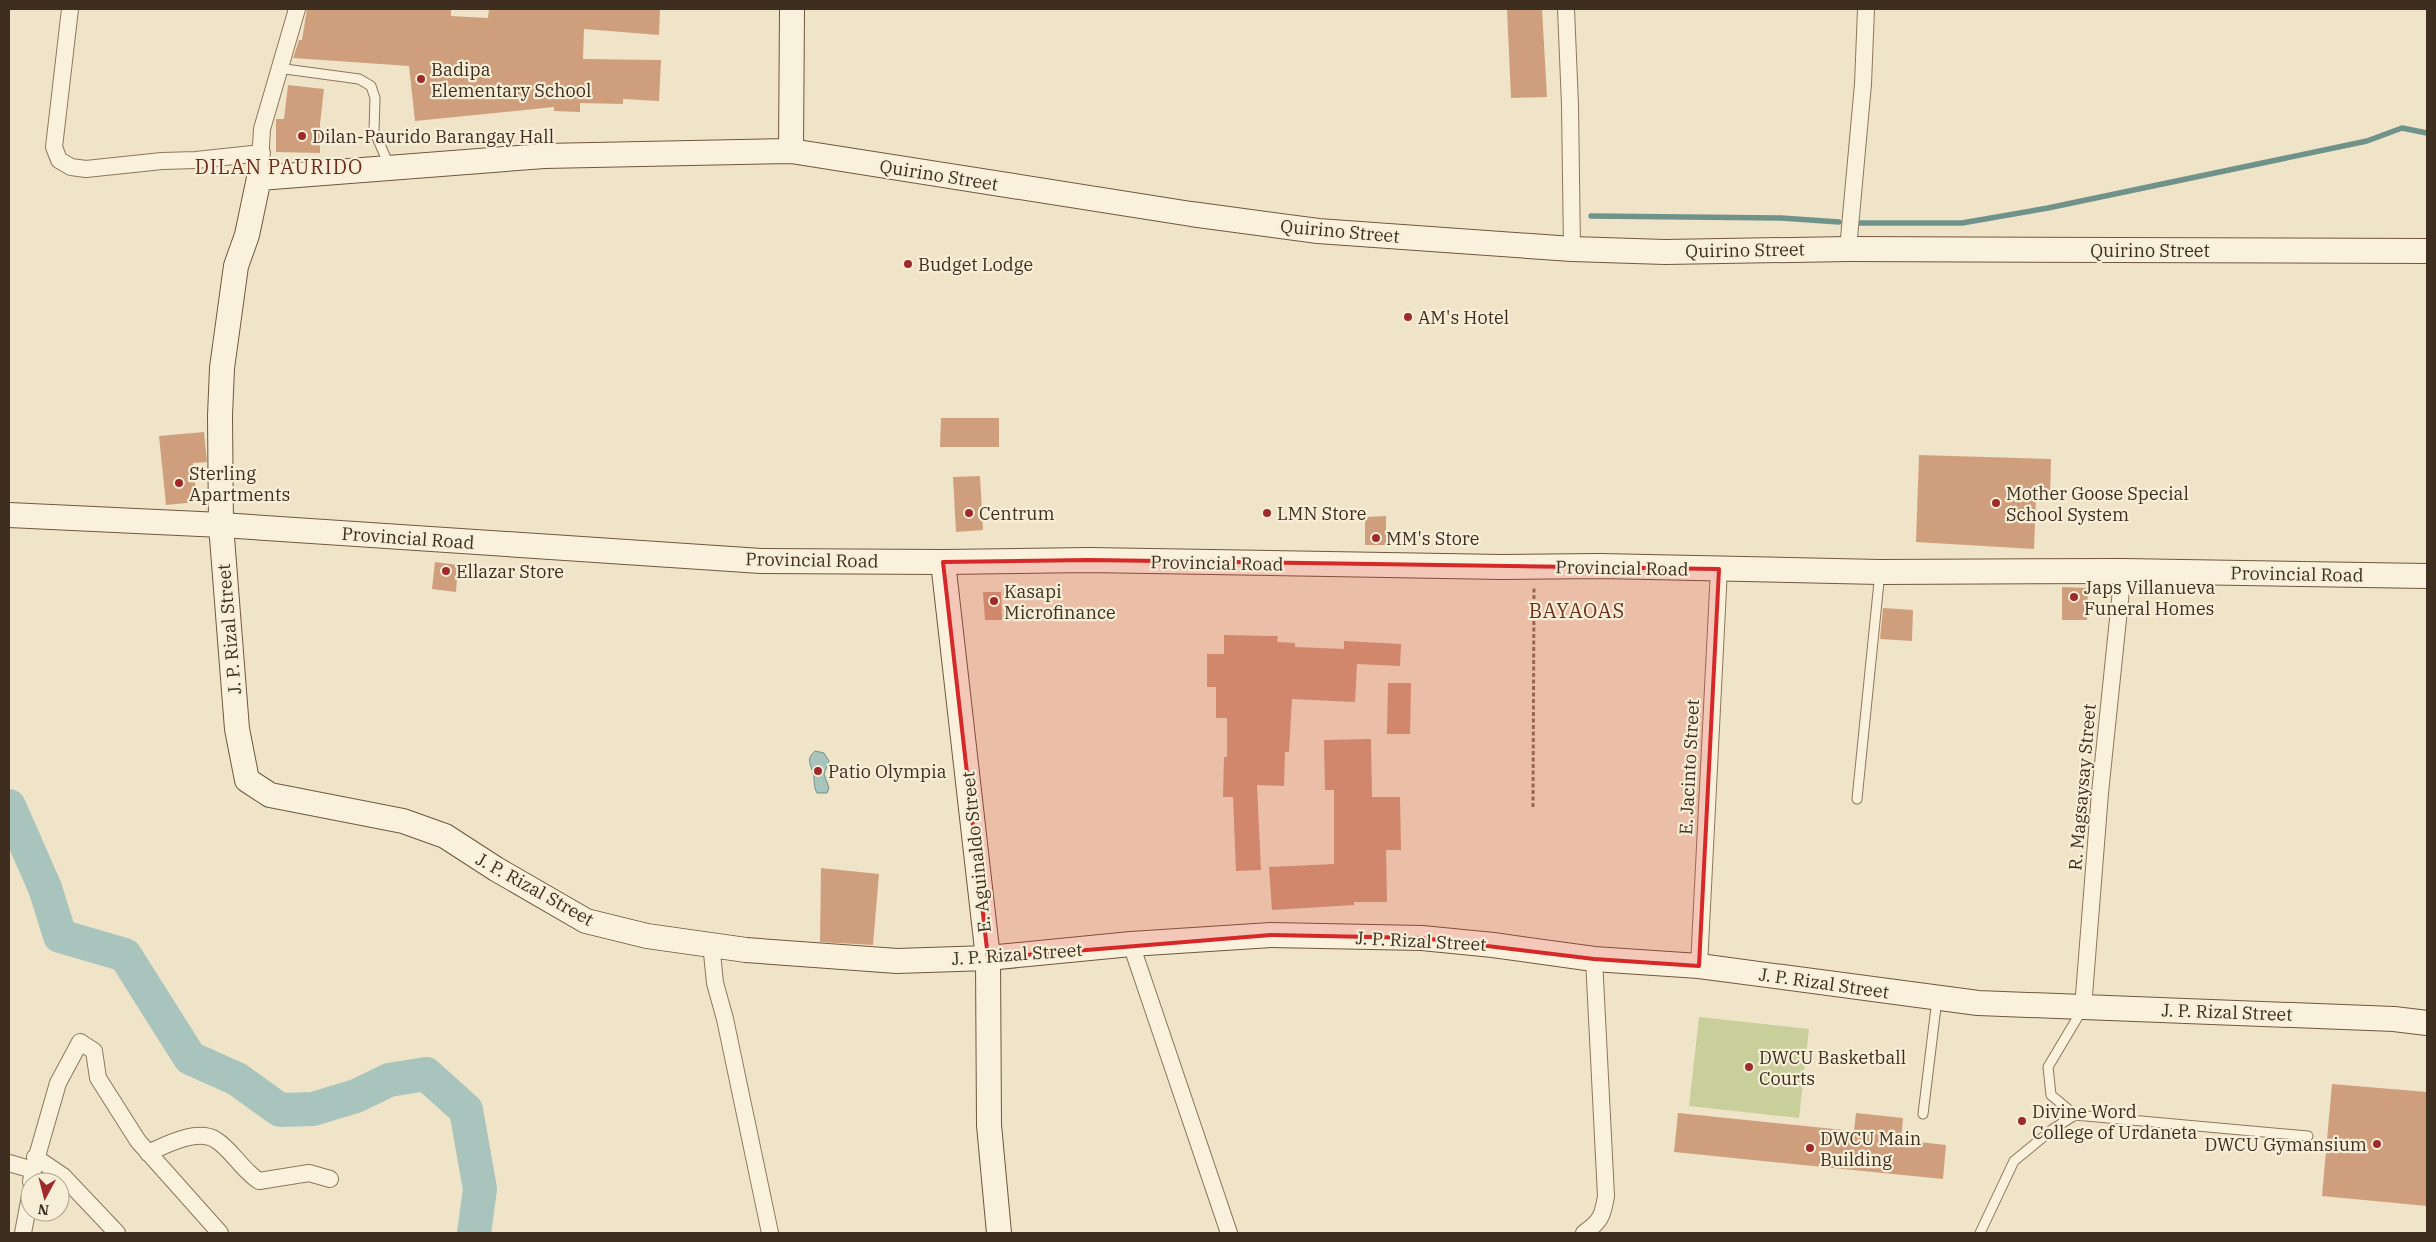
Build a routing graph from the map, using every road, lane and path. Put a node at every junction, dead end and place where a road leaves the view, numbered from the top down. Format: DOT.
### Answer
graph roads {
  1 [pos="70,9"];
  2 [pos="297,9"];
  3 [pos="792,9"];
  4 [pos="1566,9"];
  5 [pos="1866,9"];
  6 [pos="281,66"];
  7 [pos="791,152"];
  8 [pos="262,154"];
  9 [pos="390,167"];
  10 [pos="259,178"];
  11 [pos="1572,249"];
  12 [pos="1848,249"];
  13 [pos="2427,251"];
  14 [pos="9,515"];
  15 [pos="221,525"];
  16 [pos="943,562"];
  17 [pos="1534,567"];
  18 [pos="1719,569"];
  19 [pos="2123,571"];
  20 [pos="1880,572"];
  21 [pos="2427,576"];
  22 [pos="1857,799"];
  23 [pos="1532,807"];
  24 [pos="711,944"];
  25 [pos="1131,944"];
  26 [pos="988,958"];
  27 [pos="1594,959"];
  28 [pos="1699,966"];
  29 [pos="1937,999"];
  30 [pos="2083,1008"];
  31 [pos="2427,1022"];
  32 [pos="1923,1114"];
  33 [pos="2075,1115"];
  34 [pos="2308,1136"];
  35 [pos="148,1152"];
  36 [pos="9,1163"];
  37 [pos="33,1169"];
  38 [pos="330,1179"];
  39 [pos="117,1233"];
  40 [pos="220,1233"];
  41 [pos="770,1233"];
  42 [pos="999,1233"];
  43 [pos="1229,1233"];
  44 [pos="1584,1233"];
  45 [pos="1980,1233"];
  1 -- 8 [label="street"];
  2 -- 6 [label="street"];
  3 -- 7 [label="street"];
  4 -- 11 [label="street"];
  5 -- 12 [label="street"];
  6 -- 8 [label="street"];
  6 -- 9 [label="lane"];
  7 -- 9 [label="street, Quirino Street"];
  7 -- 11 [label="street, Quirino Street"];
  8 -- 10 [label="street"];
  9 -- 10 [label="street, Quirino Street"];
  10 -- 15 [label="street, J. P. Rizal Street"];
  11 -- 12 [label="street, Quirino Street"];
  12 -- 13 [label="street, Quirino Street"];
  14 -- 15 [label="street, Provincial Road"];
  15 -- 16 [label="street, Provincial Road"];
  15 -- 24 [label="street, J. P. Rizal Street"];
  16 -- 17 [label="street, Provincial Road"];
  16 -- 26 [label="street, E. Aguinaldo Street"];
  17 -- 18 [label="street, Provincial Road"];
  17 -- 23 [label="path"];
  18 -- 20 [label="street, Provincial Road"];
  18 -- 28 [label="street, E. Jacinto Street"];
  19 -- 20 [label="street, Provincial Road"];
  19 -- 21 [label="street, Provincial Road"];
  19 -- 30 [label="street, R. Magsaysay Street"];
  20 -- 22 [label="lane"];
  24 -- 26 [label="street, J. P. Rizal Street"];
  24 -- 41 [label="street"];
  25 -- 26 [label="street, J. P. Rizal Street"];
  25 -- 27 [label="street, J. P. Rizal Street"];
  25 -- 43 [label="street"];
  26 -- 42 [label="street, E. Aguinaldo Street"];
  27 -- 28 [label="street, J. P. Rizal Street"];
  27 -- 44 [label="street"];
  28 -- 29 [label="street, J. P. Rizal Street"];
  29 -- 30 [label="street, J. P. Rizal Street"];
  29 -- 32 [label="lane"];
  30 -- 31 [label="street, J. P. Rizal Street"];
  30 -- 33 [label="lane"];
  33 -- 34 [label="lane"];
  33 -- 45 [label="lane"];
  35 -- 37 [label="street"];
  35 -- 38 [label="street"];
  35 -- 40 [label="street"];
  36 -- 37 [label="street"];
  37 -- 39 [label="street"];
}
